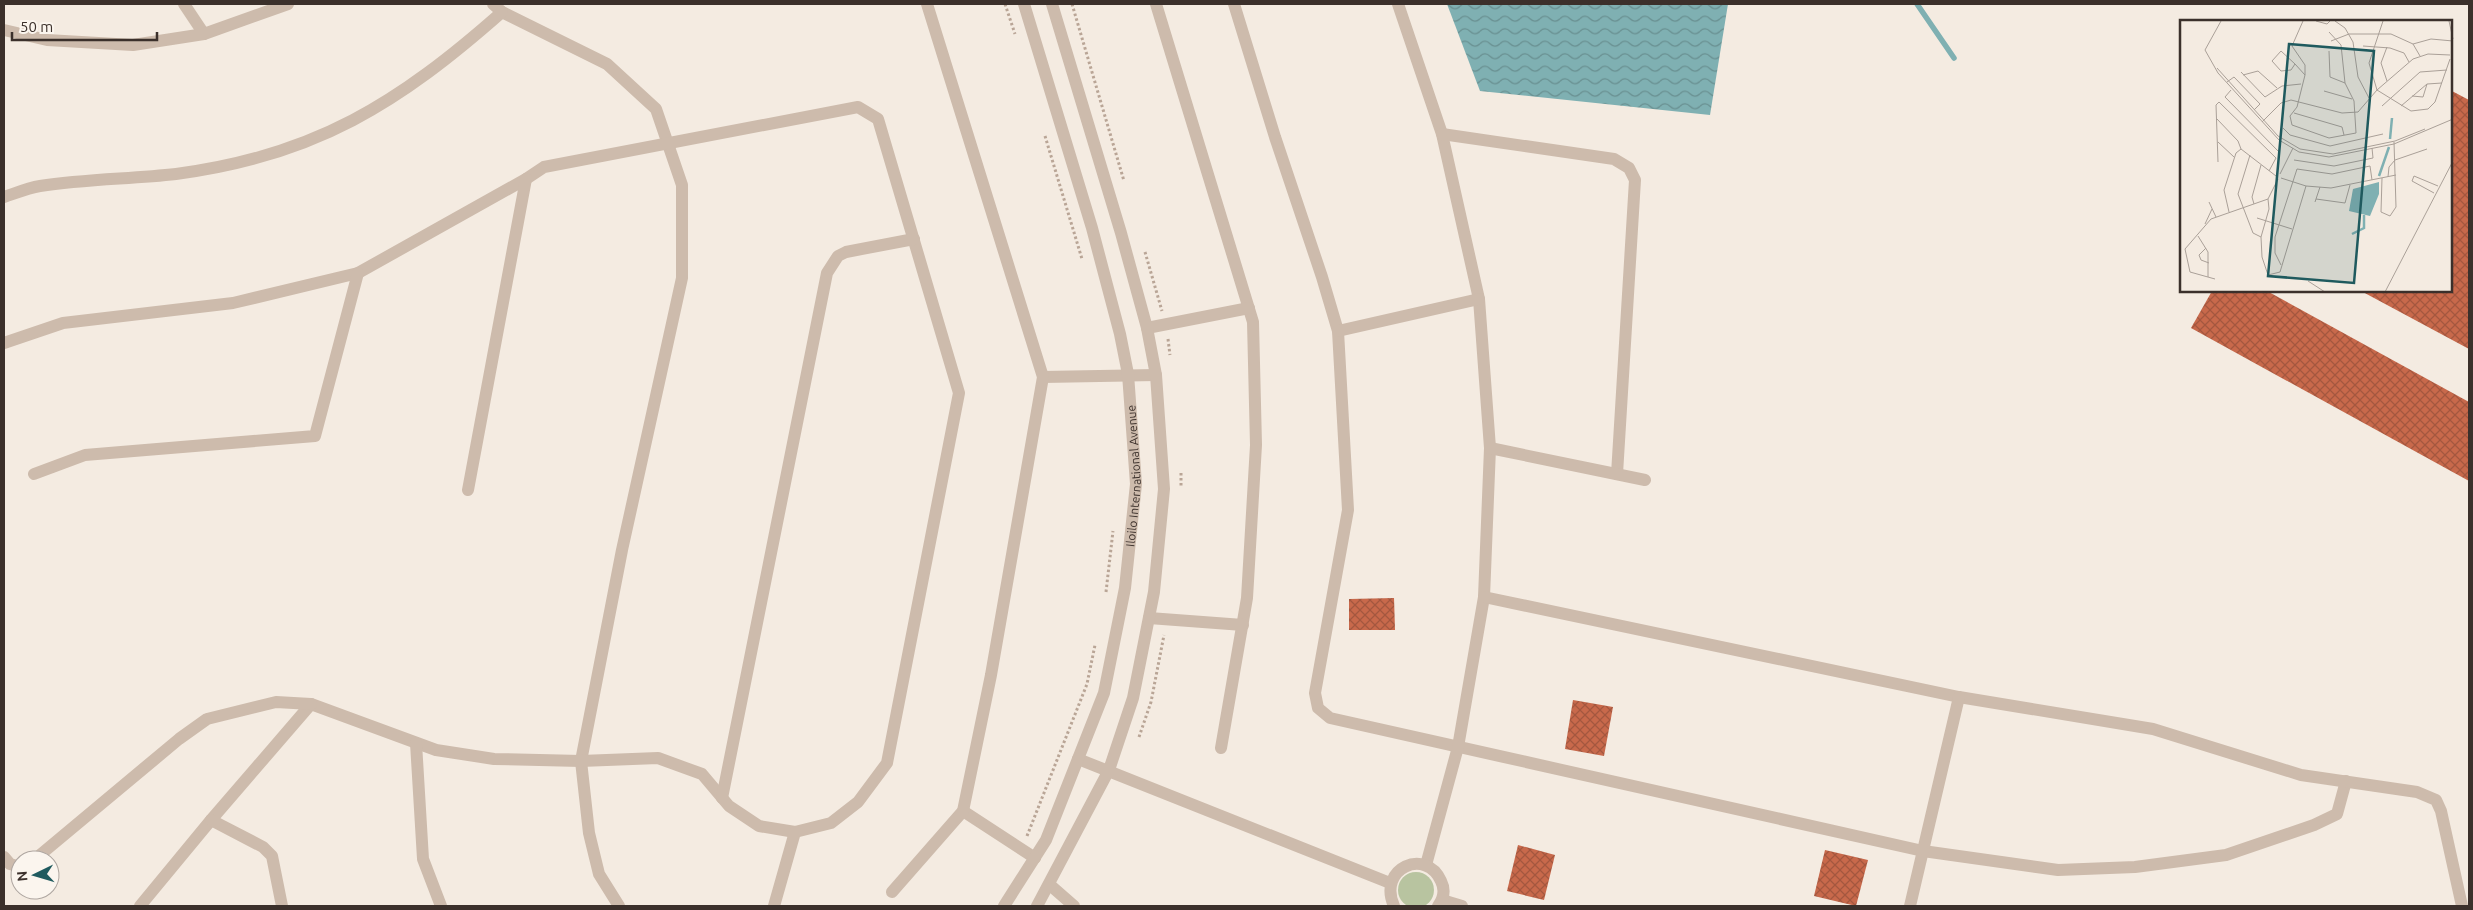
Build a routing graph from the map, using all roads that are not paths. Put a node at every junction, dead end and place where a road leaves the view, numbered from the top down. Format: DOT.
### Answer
graph roads {
  1 [pos="184,4"];
  2 [pos="288,4"];
  3 [pos="926,4"];
  4 [pos="1024,4"];
  5 [pos="1052,4"];
  6 [pos="1156,4"];
  7 [pos="1234,4"];
  8 [pos="1398,4"];
  9 [pos="497,8"];
  10 [pos="4,30"];
  11 [pos="204,34"];
  12 [pos="1442,134"];
  13 [pos="669,142"];
  14 [pos="526,179"];
  15 [pos="4,197"];
  16 [pos="914,239"];
  17 [pos="358,274"];
  18 [pos="1479,299"];
  19 [pos="1249,308"];
  20 [pos="1147,328"];
  21 [pos="1338,331"];
  22 [pos="4,342"];
  23 [pos="1128,374"];
  24 [pos="1156,375"];
  25 [pos="1044,377"];
  26 [pos="1490,448"];
  27 [pos="34,474"];
  28 [pos="1617,474"];
  29 [pos="1646,480"];
  30 [pos="468,490"];
  31 [pos="1484,597"];
  32 [pos="1149,618"];
  33 [pos="1243,625"];
  34 [pos="1959,698"];
  35 [pos="311,704"];
  36 [pos="416,743"];
  37 [pos="1458,747"];
  38 [pos="1221,748"];
  39 [pos="1078,759"];
  40 [pos="581,760"];
  41 [pos="1109,770"];
  42 [pos="2346,781"];
  43 [pos="722,798"];
  44 [pos="963,811"];
  45 [pos="211,820"];
  46 [pos="795,832"];
  47 [pos="46,850"];
  48 [pos="1923,851"];
  49 [pos="1035,858"];
  50 [pos="1426,865"];
  51 [pos="1390,883"];
  52 [pos="1050,885"];
  53 [pos="892,892"];
  54 [pos="1440,903"];
  55 [pos="140,906"];
  56 [pos="282,906"];
  57 [pos="441,906"];
  58 [pos="619,906"];
  59 [pos="774,906"];
  60 [pos="1004,906"];
  61 [pos="1037,906"];
  62 [pos="1074,906"];
  63 [pos="1394,906"];
  64 [pos="1462,906"];
  65 [pos="1910,906"];
  66 [pos="2462,906"];
  1 -- 11 [label="street"];
  2 -- 11 [label="street"];
  3 -- 25 [label="street"];
  4 -- 23 [label="street, Iloilo International Avenue"];
  5 -- 20 [label="street"];
  6 -- 19 [label="street"];
  7 -- 21 [label="street"];
  8 -- 12 [label="street"];
  9 -- 13 [label="street"];
  9 -- 15 [label="street"];
  10 -- 11 [label="street"];
  12 -- 18 [label="street"];
  12 -- 28 [label="street"];
  13 -- 14 [label="street"];
  13 -- 16 [label="street"];
  13 -- 40 [label="street"];
  14 -- 17 [label="street"];
  14 -- 30 [label="street"];
  16 -- 43 [label="street"];
  16 -- 46 [label="street"];
  17 -- 22 [label="street"];
  17 -- 27 [label="street"];
  18 -- 21 [label="street"];
  18 -- 26 [label="street"];
  19 -- 20 [label="street"];
  19 -- 33 [label="street"];
  20 -- 24 [label="street"];
  21 -- 37 [label="street"];
  23 -- 24 [label="street"];
  23 -- 25 [label="street"];
  23 -- 39 [label="street, Iloilo International Avenue"];
  24 -- 32 [label="street"];
  25 -- 44 [label="street"];
  26 -- 28 [label="street"];
  26 -- 31 [label="street"];
  28 -- 29 [label="street"];
  31 -- 34 [label="street"];
  31 -- 37 [label="street"];
  32 -- 33 [label="street"];
  32 -- 41 [label="street"];
  33 -- 38 [label="street"];
  34 -- 42 [label="street"];
  34 -- 48 [label="street"];
  35 -- 36 [label="street"];
  35 -- 45 [label="street"];
  35 -- 47 [label="street"];
  36 -- 40 [label="street"];
  36 -- 57 [label="street"];
  37 -- 48 [label="street"];
  37 -- 50 [label="street"];
  39 -- 41 [label="street"];
  39 -- 49 [label="street, Iloilo International Avenue"];
  40 -- 43 [label="street"];
  40 -- 58 [label="street"];
  41 -- 51 [label="street"];
  41 -- 52 [label="street"];
  42 -- 48 [label="street"];
  42 -- 66 [label="street"];
  43 -- 46 [label="street"];
  44 -- 49 [label="street"];
  44 -- 53 [label="street"];
  45 -- 55 [label="street"];
  45 -- 56 [label="street"];
  46 -- 59 [label="street"];
  48 -- 65 [label="street"];
  49 -- 60 [label="street, Iloilo International Avenue"];
  50 -- 51 [label="street"];
  50 -- 54 [label="street"];
  51 -- 63 [label="street"];
  52 -- 61 [label="street"];
  52 -- 62 [label="street"];
  54 -- 64 [label="street"];
}
